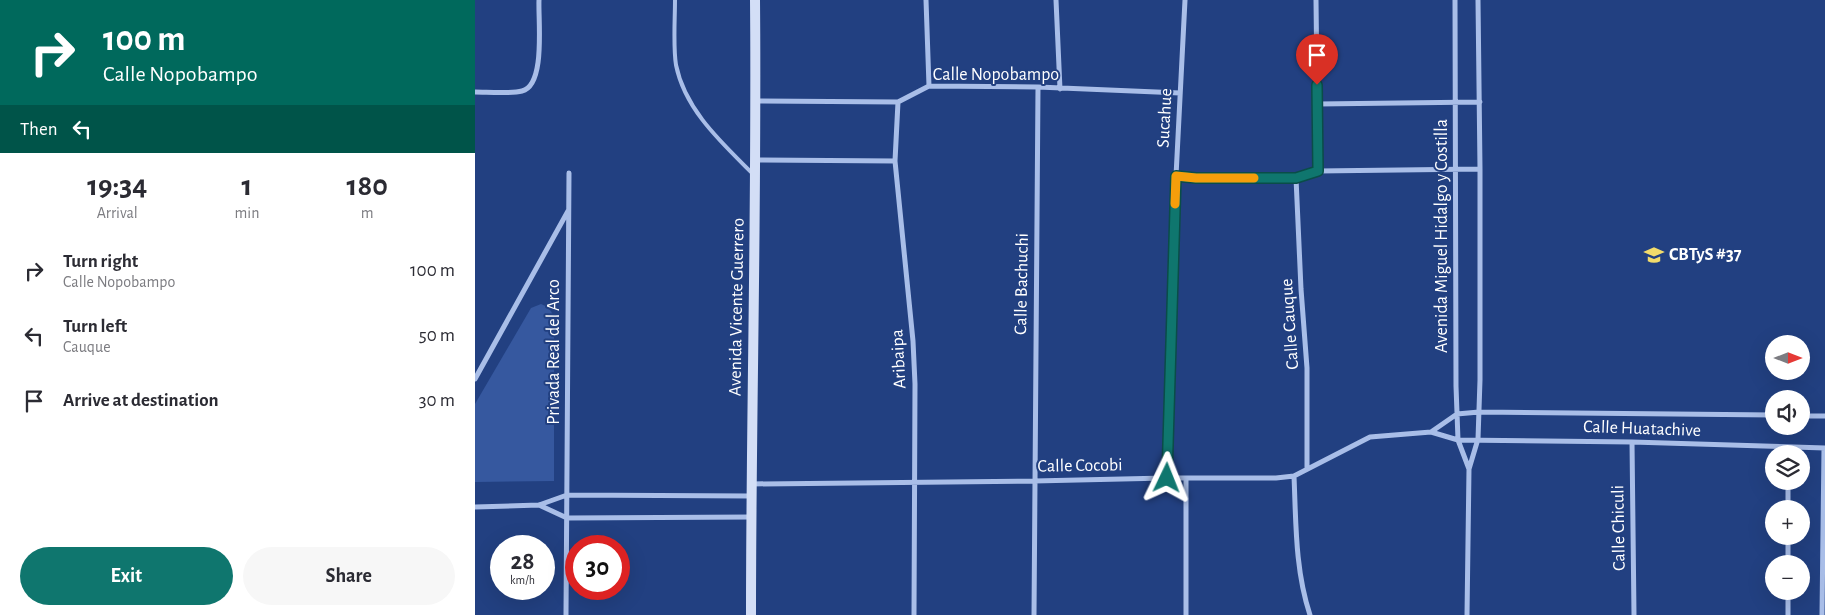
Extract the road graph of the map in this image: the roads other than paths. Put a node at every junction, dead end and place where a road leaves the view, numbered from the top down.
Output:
1 (539, 0) edge
2 (675, 0) edge
3 (755, 0) edge
4 (926, 0) edge
5 (1056, 0) edge
6 (1185, 0) edge
7 (1316, 0) edge
8 (1455, 0) edge
9 (1479, 0) edge
10 (929, 86) junction
11 (1038, 87) junction
12 (1059, 89) junction
13 (475, 92) edge
14 (1180, 93) junction
15 (756, 101) junction
16 (898, 102) junction
17 (1456, 102) junction
18 (1480, 102) junction
19 (1318, 104) junction
20 (755, 160) junction
21 (895, 161) junction
22 (1480, 169) junction
23 (1455, 170) junction
24 (1318, 171) junction
25 (569, 173) dead end
26 (755, 176) junction
27 (1176, 176) junction
28 (1296, 178) junction
29 (569, 210) junction
30 (475, 379) edge
31 (1479, 412) junction
32 (1457, 414) junction
33 (1765, 415) edge
34 (1810, 416) edge
35 (1825, 416) edge
36 (1431, 432) junction
37 (1478, 439) junction
38 (1458, 440) junction
39 (1632, 442) junction
40 (1765, 446) edge
41 (1810, 448) edge
42 (1825, 448) edge
43 (1307, 468) junction
44 (1469, 469) junction
45 (1294, 476) junction
46 (1167, 478) junction
47 (1186, 478) junction
48 (1034, 481) junction
49 (914, 482) junction
50 (750, 484) junction
51 (567, 495) junction
52 (750, 496) junction
53 (539, 505) junction
54 (475, 507) edge
55 (751, 517) junction
56 (567, 518) junction
57 (1788, 600) edge
58 (566, 615) edge
59 (751, 615) edge
60 (914, 615) edge
61 (1034, 615) edge
62 (1186, 615) edge
63 (1309, 615) edge
64 (1467, 615) edge
65 (1634, 615) edge
66 (1788, 615) edge
67 (1822, 615) edge

1 - 13 street
2 - 26 lane
3 - 15 main road, Avenida Vicente Guerrero
4 - 10 street
5 - 12 street
6 - 14 street, Sucahue
7 - 19 street
8 - 17 street, Avenida Miguel Hidalgo y Costilla
9 - 18 street, Avenida Miguel Hidalgo y Costilla
10 - 11 street, Calle Nopobampo
10 - 16 street, Calle Nopobampo
11 - 12 street, Calle Nopobampo
11 - 48 street, Calle Bachuchi
12 - 14 street, Calle Nopobampo
14 - 27 street, Sucahue
15 - 16 street, Calle Nopobampo
15 - 20 main road, Avenida Vicente Guerrero
16 - 21 street, Aribaipa
17 - 18 street
17 - 19 street
17 - 23 street, Avenida Miguel Hidalgo y Costilla
18 - 22 street, Avenida Miguel Hidalgo y Costilla
19 - 24 street
20 - 21 street
20 - 26 main road, Avenida Vicente Guerrero
21 - 49 street, Aribaipa
22 - 23 street
22 - 31 street, Avenida Miguel Hidalgo y Costilla
23 - 24 street
23 - 32 street, Avenida Miguel Hidalgo y Costilla
24 - 28 street
25 - 29 street, Privada Real del Arco
26 - 50 main road, Avenida Vicente Guerrero
27 - 28 street
27 - 46 street, Sucahue
28 - 43 street, Calle Cauque
29 - 30 street, Privada Real del Arco
29 - 51 street, Privada Real del Arco
31 - 32 street, Calle Huatachive
31 - 33 street, Calle Huatachive
31 - 37 street, Avenida Miguel Hidalgo y Costilla
32 - 36 street
32 - 38 street, Avenida Miguel Hidalgo y Costilla
34 - 35 street
36 - 38 street, Calle Cocobi
36 - 43 street, Calle Cocobi
37 - 38 street, Calle Huatachive
37 - 39 street, Calle Huatachive
37 - 44 street, Avenida Miguel Hidalgo y Costilla
38 - 44 street, Avenida Miguel Hidalgo y Costilla
39 - 40 street, Calle Huatachive
39 - 65 street, Calle Chiculi
41 - 42 street, Calle Huatachive
42 - 67 street
43 - 45 street, Calle Cocobi
44 - 64 street, Avenida Miguel Hidalgo y Costilla
45 - 47 street, Calle Cocobi
45 - 63 street
46 - 47 street, Calle Cocobi
46 - 48 street, Calle Cocobi
47 - 62 street
48 - 49 street, Calle Cocobi
48 - 61 street, Calle Bachuchi
49 - 50 street, Calle Cocobi
49 - 60 street, Aribaipa
50 - 52 main road, Avenida Vicente Guerrero
51 - 52 street
51 - 53 street
51 - 56 street, Privada Real del Arco
52 - 55 main road, Avenida Vicente Guerrero
53 - 54 street
53 - 56 street
55 - 56 street
55 - 59 main road, Avenida Vicente Guerrero
56 - 58 street, Privada Real del Arco
57 - 66 street

